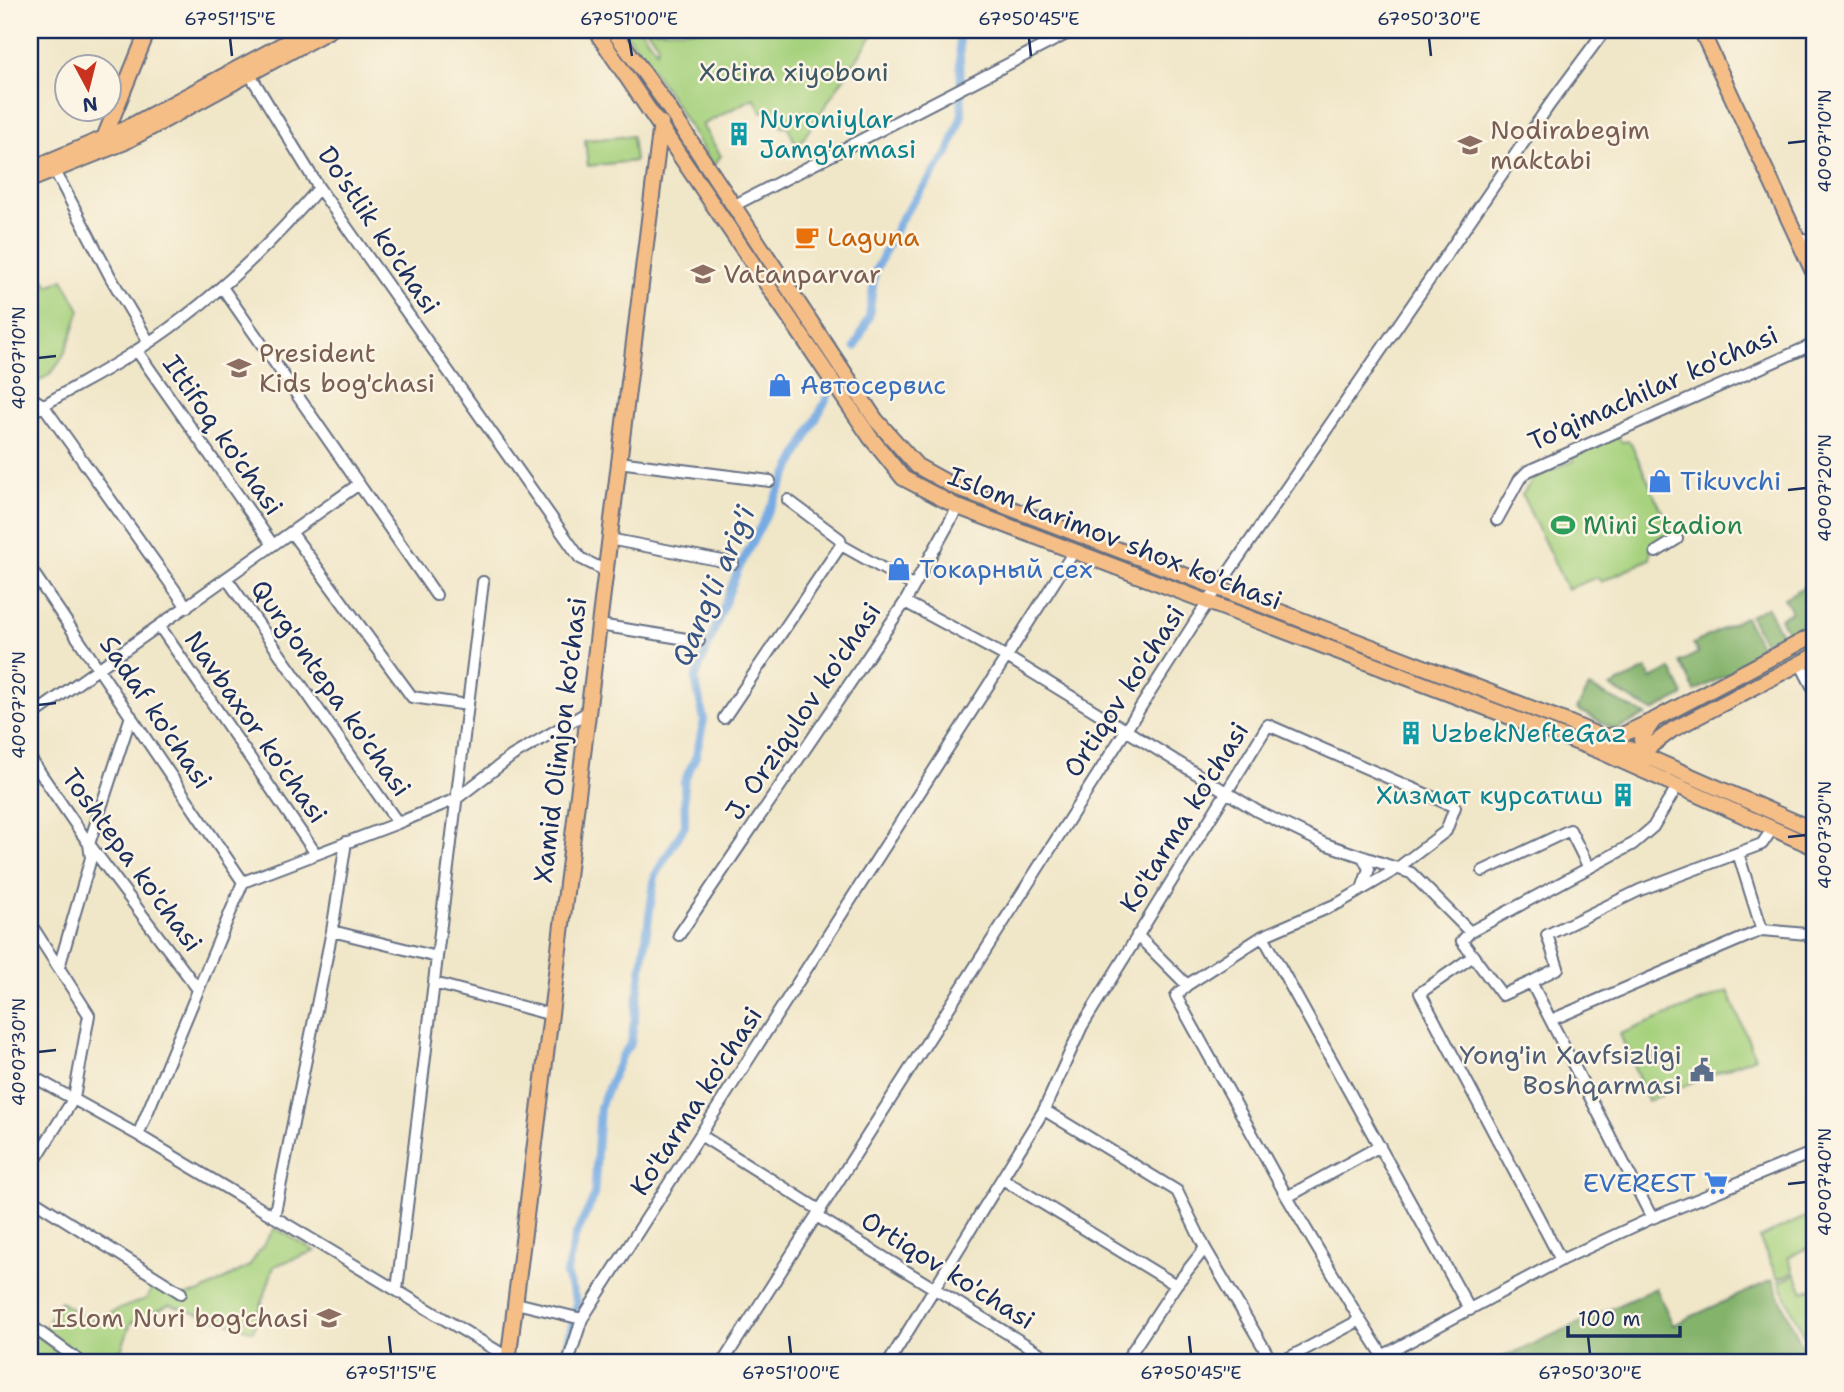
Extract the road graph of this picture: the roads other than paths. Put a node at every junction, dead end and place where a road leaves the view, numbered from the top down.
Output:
1 (148, 30) edge
2 (309, 30) edge
3 (330, 30) edge
4 (595, 30) edge
5 (613, 30) edge
6 (1074, 30) edge
7 (1605, 30) edge
8 (1700, 30) edge
9 (1708, 30) edge
10 (249, 73) junction
11 (661, 123) junction
12 (103, 140) junction
13 (98, 154) junction
14 (30, 169) edge
15 (55, 171) junction
16 (30, 180) edge
17 (319, 188) junction
18 (733, 206) junction
19 (1811, 253) edge
20 (1814, 274) edge
21 (222, 287) junction
22 (789, 305) junction
23 (149, 342) junction
24 (1814, 344) edge
25 (137, 351) junction
26 (30, 397) edge
27 (43, 405) junction
28 (30, 414) edge
29 (618, 462) junction
30 (769, 481) dead end
31 (359, 484) junction
32 (788, 499) dead end
33 (958, 507) junction
34 (1497, 520) dead end
35 (291, 532) junction
36 (609, 539) junction
37 (1677, 539) dead end
38 (272, 545) junction
39 (841, 545) junction
40 (1075, 550) junction
41 (1656, 552) dead end
42 (733, 563) dead end
43 (30, 568) edge
44 (606, 571) junction
45 (227, 579) junction
46 (483, 582) dead end
47 (914, 586) junction
48 (1219, 587) junction
49 (436, 595) dead end
50 (1210, 600) junction
51 (905, 602) junction
52 (187, 607) junction
53 (599, 625) junction
54 (160, 627) junction
55 (1814, 635) edge
56 (699, 641) dead end
57 (1794, 646) junction
58 (1007, 657) junction
59 (1806, 660) edge
60 (100, 669) junction
61 (1814, 690) edge
62 (468, 705) junction
63 (586, 713) junction
64 (131, 716) junction
65 (30, 717) edge
66 (724, 718) dead end
67 (1654, 720) junction
68 (1125, 730) junction
69 (1672, 730) junction
70 (1598, 735) junction
71 (1642, 753) junction
72 (30, 758) edge
73 (1617, 758) junction
74 (1675, 767) junction
75 (1656, 775) junction
76 (1678, 785) junction
77 (1228, 793) junction
78 (456, 799) junction
79 (398, 823) junction
80 (1773, 828) junction
81 (1814, 830) edge
82 (346, 842) junction
83 (89, 844) junction
84 (1814, 847) edge
85 (1738, 853) junction
86 (316, 854) junction
87 (1364, 859) junction
88 (1589, 868) junction
89 (1395, 870) junction
90 (1483, 871) dead end
91 (243, 882) junction
92 (1362, 889) junction
93 (30, 923) edge
94 (1762, 930) junction
95 (332, 931) junction
96 (1470, 932) junction
97 (679, 935) dead end
98 (1137, 935) junction
99 (1264, 936) junction
100 (1814, 944) edge
101 (437, 957) junction
102 (1472, 957) junction
103 (59, 967) junction
104 (1531, 982) junction
105 (434, 983) junction
106 (1187, 985) junction
107 (197, 988) junction
108 (552, 1016) junction
109 (1550, 1020) junction
110 (30, 1074) edge
111 (74, 1098) junction
112 (1044, 1110) junction
113 (138, 1135) junction
114 (702, 1136) junction
115 (1380, 1146) junction
116 (1814, 1152) edge
117 (30, 1168) edge
118 (1004, 1180) junction
119 (1287, 1197) junction
120 (30, 1198) edge
121 (820, 1214) junction
122 (274, 1217) junction
123 (1652, 1218) junction
124 (1205, 1248) junction
125 (1561, 1260) junction
126 (1176, 1285) junction
127 (397, 1290) junction
128 (936, 1290) junction
129 (181, 1293) dead end
130 (516, 1303) junction
131 (1470, 1310) junction
132 (576, 1318) junction
133 (1360, 1320) junction
134 (30, 1325) edge
135 (1386, 1359) edge
136 (508, 1360) edge
137 (81, 1362) edge
138 (568, 1362) edge
139 (723, 1362) edge
140 (890, 1362) edge
141 (1055, 1362) edge
142 (1125, 1362) edge

1 - 12 main road
2 - 12 main road
3 - 10 main road
4 - 11 main road, Islom Karimov shox ko'chasi
5 - 18 main road, Islom Karimov shox ko'chasi
6 - 18 street
7 - 48 street, Ortiqov ko'chasi
8 - 19 main road
9 - 19 main road
10 - 13 main road
10 - 17 street, Do'stlik ko'chasi
11 - 22 main road, Islom Karimov shox ko'chasi
11 - 29 main road, Xamid Olimjon ko'chasi
12 - 13 main road
12 - 14 main road
13 - 15 main road
15 - 16 main road
15 - 23 street
17 - 21 street
17 - 44 street, Do'stlik ko'chasi
18 - 22 main road, Islom Karimov shox ko'chasi
19 - 20 main road
21 - 23 street
21 - 31 street
22 - 33 main road, Islom Karimov shox ko'chasi
22 - 48 main road, Islom Karimov shox ko'chasi
23 - 25 street
24 - 34 street, To'qimachilar ko'chasi
25 - 27 street
25 - 38 street, Ittifoq ko'chasi
26 - 27 street, Navbaxor ko'chasi
27 - 28 street
27 - 52 street, Navbaxor ko'chasi
29 - 30 street
29 - 36 main road, Xamid Olimjon ko'chasi
31 - 35 street, Ittifoq ko'chasi
31 - 49 street
32 - 39 street
33 - 40 main road, Islom Karimov shox ko'chasi
33 - 47 street, J. Orziqulov ko'chasi
35 - 38 street, Ittifoq ko'chasi
35 - 62 street
36 - 42 street
36 - 44 main road, Xamid Olimjon ko'chasi
37 - 41 street
38 - 45 street, Ittifoq ko'chasi
39 - 47 street
39 - 66 street
40 - 50 main road, Islom Karimov shox ko'chasi
40 - 58 street, Ko'tarma ko'chasi
43 - 60 street, Sadaf ko'chasi
44 - 53 main road, Xamid Olimjon ko'chasi
45 - 52 street, Ittifoq ko'chasi
45 - 79 street, Qurg'ontepa ko'chasi
46 - 62 street
47 - 51 street, J. Orziqulov ko'chasi
48 - 50 street, Ortiqov ko'chasi
48 - 70 main road, Islom Karimov shox ko'chasi
50 - 68 street, Ortiqov ko'chasi
50 - 73 main road, Islom Karimov shox ko'chasi
51 - 58 street
51 - 97 street, J. Orziqulov ko'chasi
52 - 54 street, Ittifoq ko'chasi
53 - 56 street
53 - 63 main road, Xamid Olimjon ko'chasi
54 - 60 street, Ittifoq ko'chasi
54 - 86 street, Navbaxor ko'chasi
55 - 57 main road
57 - 59 main road
57 - 67 main road
58 - 68 street
58 - 114 street, Ko'tarma ko'chasi
59 - 61 street
59 - 69 main road
60 - 64 street, Sadaf ko'chasi
60 - 65 street, Ittifoq ko'chasi
62 - 78 street
63 - 78 street, Qurg'ontepa ko'chasi
63 - 108 main road, Xamid Olimjon ko'chasi
64 - 83 street
64 - 91 street, Sadaf ko'chasi
67 - 70 main road
67 - 71 main road
68 - 77 street
68 - 121 street, Ortiqov ko'chasi
69 - 71 main road
69 - 74 main road
70 - 71 main road, Islom Karimov shox ko'chasi
71 - 73 main road
71 - 74 main road, Islom Karimov shox ko'chasi
71 - 75 main road
72 - 83 street, Toshtepa ko'chasi
73 - 75 main road, Islom Karimov shox ko'chasi
74 - 81 main road, Islom Karimov shox ko'chasi
75 - 76 main road, Islom Karimov shox ko'chasi
76 - 80 main road, Islom Karimov shox ko'chasi
76 - 88 street
77 - 87 street
77 - 89 street, Ko'tarma ko'chasi
77 - 98 street, Ko'tarma ko'chasi
78 - 79 street, Qurg'ontepa ko'chasi
78 - 101 street
79 - 82 street, Qurg'ontepa ko'chasi
80 - 84 main road, Islom Karimov shox ko'chasi
80 - 85 street
82 - 86 street, Qurg'ontepa ko'chasi
82 - 95 street
83 - 103 street
83 - 107 street, Toshtepa ko'chasi
85 - 94 street
85 - 104 street
86 - 91 street, Qurg'ontepa ko'chasi
87 - 89 street
87 - 92 street
88 - 90 street
88 - 96 street
89 - 92 street, Ko'tarma ko'chasi
89 - 96 street
91 - 107 street
92 - 99 street, Ko'tarma ko'chasi
93 - 103 street
94 - 100 street
94 - 109 street
95 - 101 street
95 - 122 street
96 - 102 street
98 - 106 street
98 - 112 street, Ko'tarma ko'chasi
99 - 106 street, Ko'tarma ko'chasi
99 - 115 street
101 - 105 street
102 - 104 street
102 - 125 street
103 - 111 street
104 - 109 street
105 - 108 street
105 - 127 street
106 - 119 street
107 - 113 street
108 - 130 main road, Xamid Olimjon ko'chasi
109 - 123 street
110 - 111 street
111 - 113 street
111 - 117 street
112 - 118 street, Ko'tarma ko'chasi
112 - 124 street
113 - 122 street
114 - 121 street
114 - 132 street, Ko'tarma ko'chasi
115 - 119 street
115 - 131 street
116 - 123 street
118 - 126 street
118 - 128 street, Ko'tarma ko'chasi
119 - 133 street
120 - 129 street
121 - 128 street, Ortiqov ko'chasi
121 - 139 street, Ortiqov ko'chasi
122 - 127 street
123 - 125 street
124 - 126 street
124 - 133 street
125 - 131 street
126 - 142 street
127 - 136 street
128 - 140 street, Ko'tarma ko'chasi
128 - 141 street, Ortiqov ko'chasi
130 - 132 street
130 - 136 main road, Xamid Olimjon ko'chasi
131 - 135 street
132 - 138 street, Ko'tarma ko'chasi
133 - 135 street
134 - 137 street

